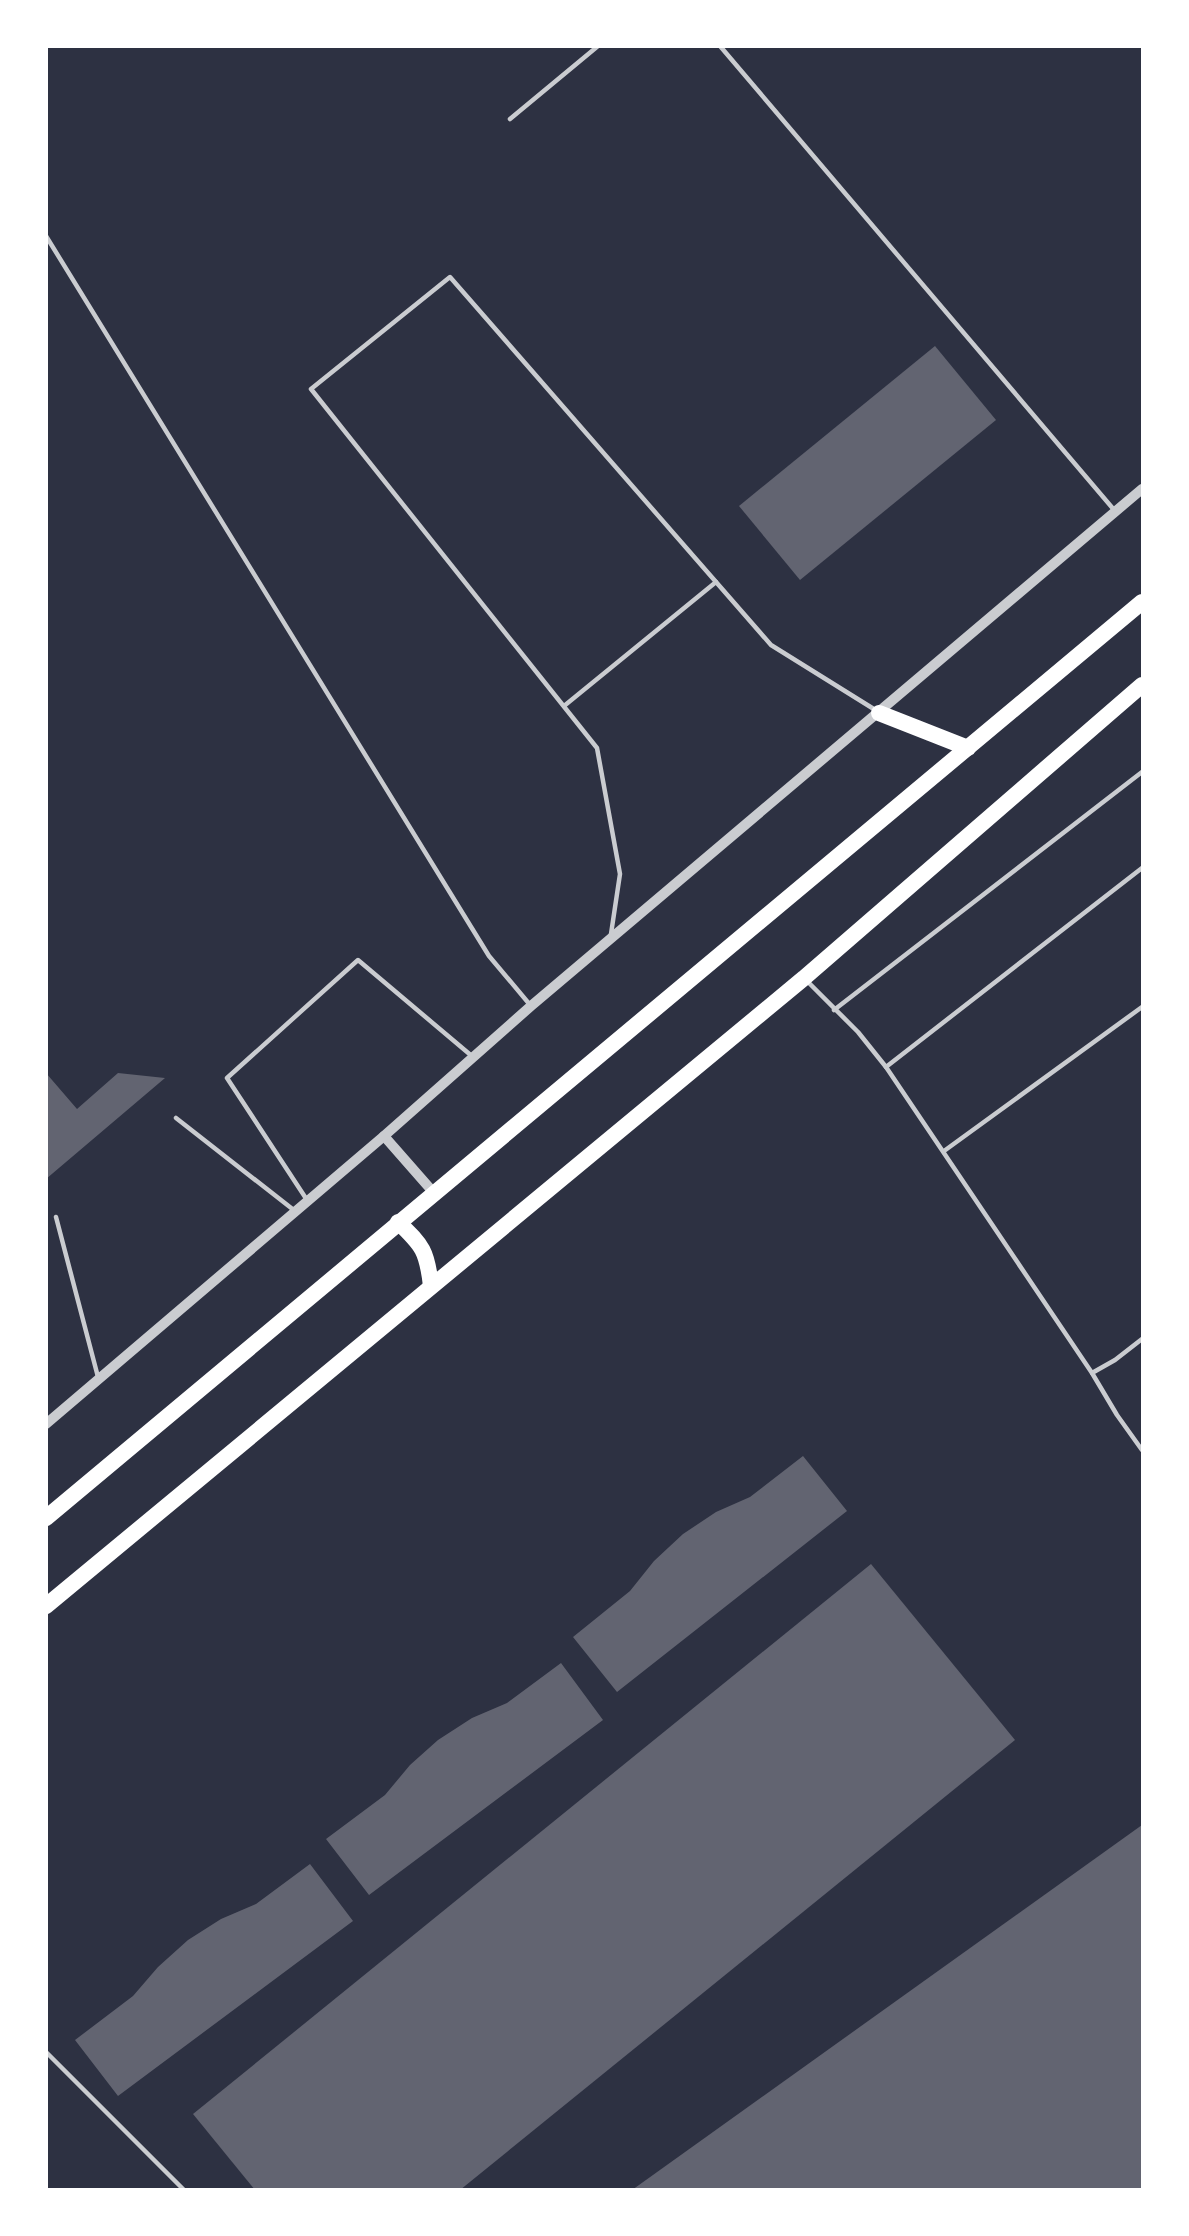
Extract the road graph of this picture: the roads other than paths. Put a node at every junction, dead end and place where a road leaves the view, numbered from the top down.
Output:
1 (598, 46) edge
2 (720, 46) edge
3 (510, 119) dead end
4 (46, 236) edge
5 (1143, 489) edge
6 (1115, 511) junction
7 (716, 582) junction
8 (1143, 602) edge
9 (1143, 685) edge
10 (564, 706) junction
11 (879, 712) junction
12 (968, 748) junction
13 (1143, 772) edge
14 (1143, 868) edge
15 (611, 939) junction
16 (804, 978) junction
17 (531, 1006) junction
18 (1143, 1007) edge
19 (834, 1010) junction
20 (473, 1057) junction
21 (886, 1067) junction
22 (176, 1118) dead end
23 (384, 1136) junction
24 (944, 1151) junction
25 (434, 1193) junction
26 (307, 1200) junction
27 (295, 1211) junction
28 (56, 1217) dead end
29 (398, 1222) junction
30 (430, 1286) junction
31 (1143, 1339) edge
32 (1092, 1373) junction
33 (99, 1378) junction
34 (46, 1424) edge
35 (1143, 1450) edge
36 (46, 1518) edge
37 (46, 1606) edge
38 (46, 2052) edge
39 (184, 2190) edge

1 - 3 lane
2 - 6 lane
4 - 17 lane
5 - 6 street
6 - 11 street
7 - 10 lane
7 - 10 lane
7 - 11 lane
8 - 12 highway
9 - 16 highway
10 - 15 lane
11 - 12 highway
11 - 15 street
12 - 25 highway
13 - 19 lane
14 - 21 lane
15 - 17 street
16 - 19 lane
16 - 30 highway
17 - 20 street
18 - 24 lane
19 - 21 lane
20 - 23 street
20 - 26 lane
21 - 24 lane
22 - 27 lane
23 - 25 street
23 - 26 street
24 - 32 lane
25 - 29 highway
26 - 27 street
27 - 33 street
28 - 33 lane
29 - 30 highway
29 - 36 highway
30 - 37 highway
31 - 32 lane
32 - 35 lane
33 - 34 street
38 - 39 lane

